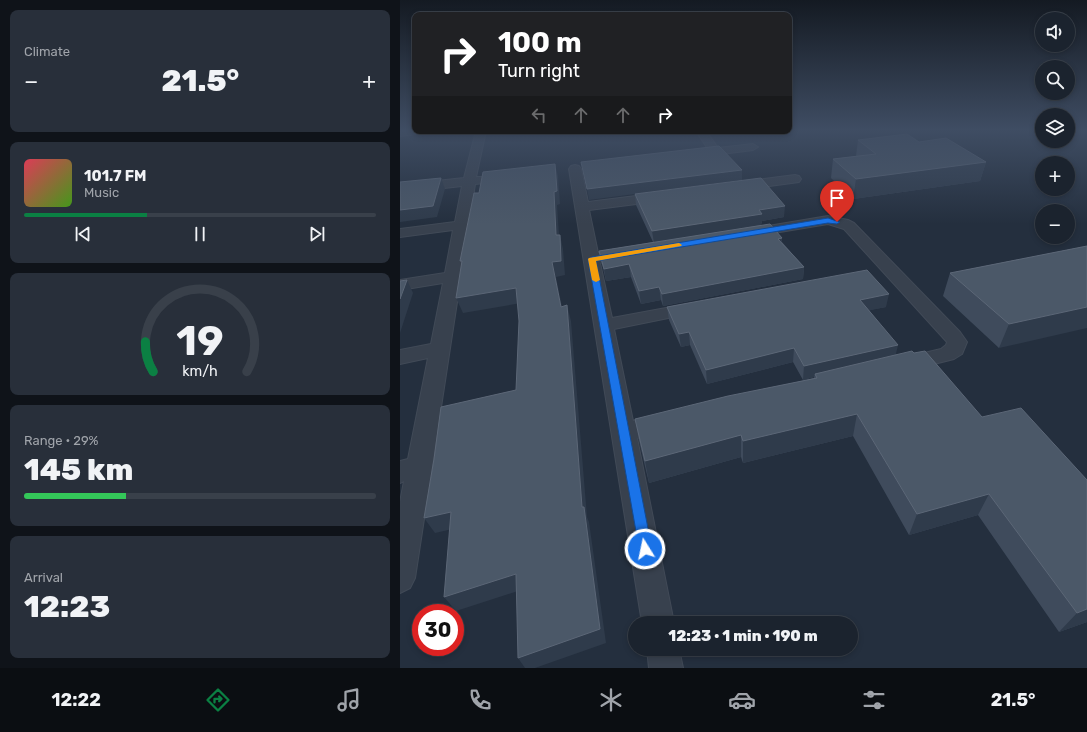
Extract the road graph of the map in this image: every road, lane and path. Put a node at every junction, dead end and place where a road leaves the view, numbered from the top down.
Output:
1 (474, 161) edge
2 (575, 169) dead end
3 (492, 179) edge
4 (795, 179) dead end
5 (469, 181) junction
6 (724, 188) edge
7 (400, 189) edge
8 (669, 196) edge
9 (582, 207) junction
10 (462, 225) junction
11 (400, 233) edge
12 (733, 236) edge
13 (639, 252) edge
14 (592, 259) junction
15 (452, 277) junction
16 (400, 285) edge
17 (712, 304) edge
18 (604, 325) junction
19 (440, 349) junction
20 (400, 356) edge
21 (886, 369) edge
22 (678, 419) edge
23 (624, 432) junction
24 (410, 469) edge
25 (400, 578) edge
26 (657, 616) edge
27 (664, 656) edge
28 (666, 668) edge

1 - 5 street
2 - 9 street
3 - 5 street
4 - 6 street
5 - 7 street
5 - 10 street
8 - 9 street
9 - 14 street
10 - 11 street
10 - 15 street
12 - 21 street
13 - 14 street
14 - 18 street
15 - 16 street
15 - 19 street
17 - 18 street
18 - 23 street
19 - 20 street
19 - 24 street
22 - 23 street
23 - 26 street
24 - 25 street
27 - 28 street

